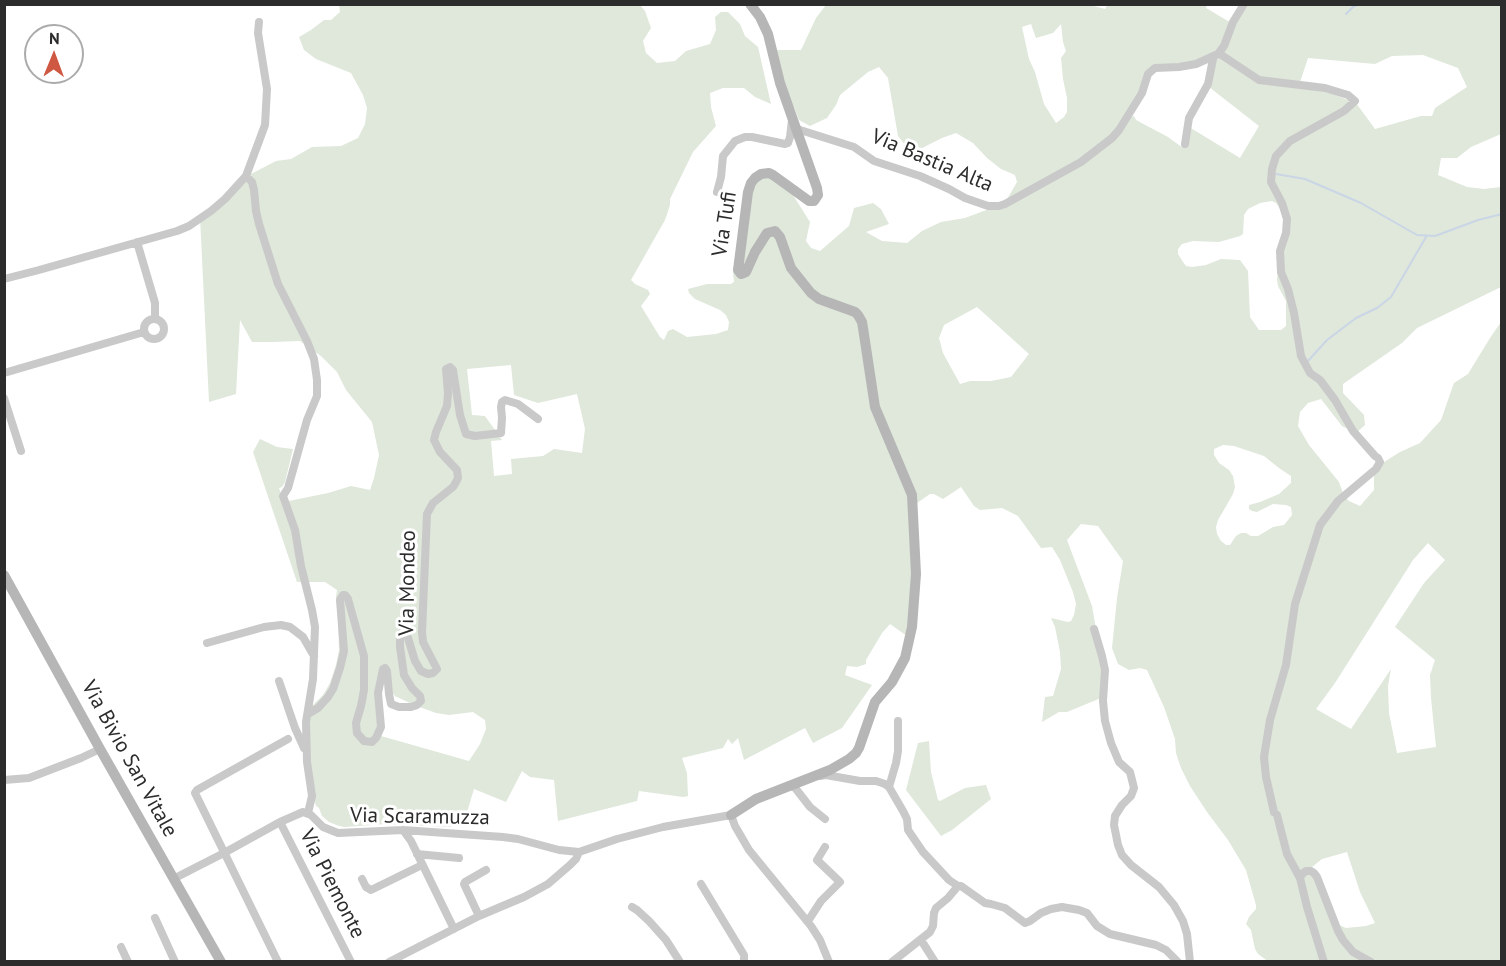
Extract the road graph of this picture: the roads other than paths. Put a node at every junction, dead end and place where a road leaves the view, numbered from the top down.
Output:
1 (750, 4) edge
2 (1244, 4) edge
3 (259, 22) dead end
4 (1214, 55) junction
5 (795, 123) junction
6 (1185, 144) dead end
7 (246, 176) junction
8 (717, 192) dead end
9 (137, 242) junction
10 (4, 279) edge
11 (155, 319) junction
12 (144, 332) junction
13 (4, 373) edge
14 (4, 398) edge
15 (538, 419) dead end
16 (21, 452) dead end
17 (4, 575) edge
18 (1094, 628) dead end
19 (207, 643) dead end
20 (314, 656) junction
21 (279, 681) dead end
22 (308, 714) junction
23 (898, 721) dead end
24 (288, 740) dead end
25 (100, 749) junction
26 (306, 752) junction
27 (816, 777) junction
28 (4, 780) edge
29 (791, 785) junction
30 (889, 787) junction
31 (308, 813) junction
32 (731, 815) junction
33 (825, 819) dead end
34 (280, 822) junction
35 (403, 830) junction
36 (825, 847) dead end
37 (579, 852) junction
38 (224, 854) junction
39 (417, 854) junction
40 (459, 858) dead end
41 (422, 865) junction
42 (486, 870) dead end
43 (1300, 878) junction
44 (174, 879) junction
45 (362, 879) dead end
46 (701, 884) dead end
47 (958, 886) junction
48 (632, 908) dead end
49 (479, 915) junction
50 (156, 918) dead end
51 (808, 921) junction
52 (454, 929) junction
53 (921, 940) junction
54 (121, 947) dead end
55 (393, 961) edge
56 (128, 962) edge
57 (175, 962) edge
58 (221, 962) edge
59 (278, 962) edge
60 (351, 962) edge
61 (680, 962) edge
62 (744, 962) edge
63 (829, 962) edge
64 (892, 962) edge
65 (935, 962) edge
66 (1178, 962) edge
67 (1190, 962) edge
68 (1324, 962) edge
69 (1371, 962) edge

1 - 5 street, Via Tufi
2 - 4 street
3 - 7 street
4 - 5 street, Via Bastia Alta
4 - 6 street
4 - 43 street
5 - 8 street
5 - 27 street, Via Tufi
7 - 9 street
7 - 20 street
9 - 10 street
9 - 11 street
11 - 12 street
11 - 12 street
12 - 13 street
14 - 16 street
15 - 22 street, Via Mondeo
17 - 25 street, Via Bivio San Vitale
18 - 67 street
19 - 20 street
20 - 22 street
21 - 26 street
22 - 26 street
23 - 30 street
24 - 38 street
25 - 28 street
25 - 44 street, Via Bivio San Vitale
26 - 31 street
27 - 29 street
27 - 30 street
29 - 32 street
29 - 33 street
30 - 47 street
31 - 34 street
31 - 35 street, Via Scaramuzza
32 - 37 street
32 - 51 street
34 - 38 street
34 - 60 street, Via Piemonte
35 - 37 street, Via Scaramuzza
35 - 39 street
36 - 51 street
37 - 49 street
38 - 44 street
38 - 59 street
39 - 40 street
39 - 41 street
41 - 45 street
41 - 52 street
42 - 49 street
43 - 68 street
43 - 69 street
44 - 58 street, Via Bivio San Vitale
46 - 62 street
47 - 53 street
47 - 66 street
48 - 61 street
49 - 52 street
50 - 57 street
51 - 63 street
52 - 55 street
53 - 64 street
53 - 65 street
54 - 56 street

